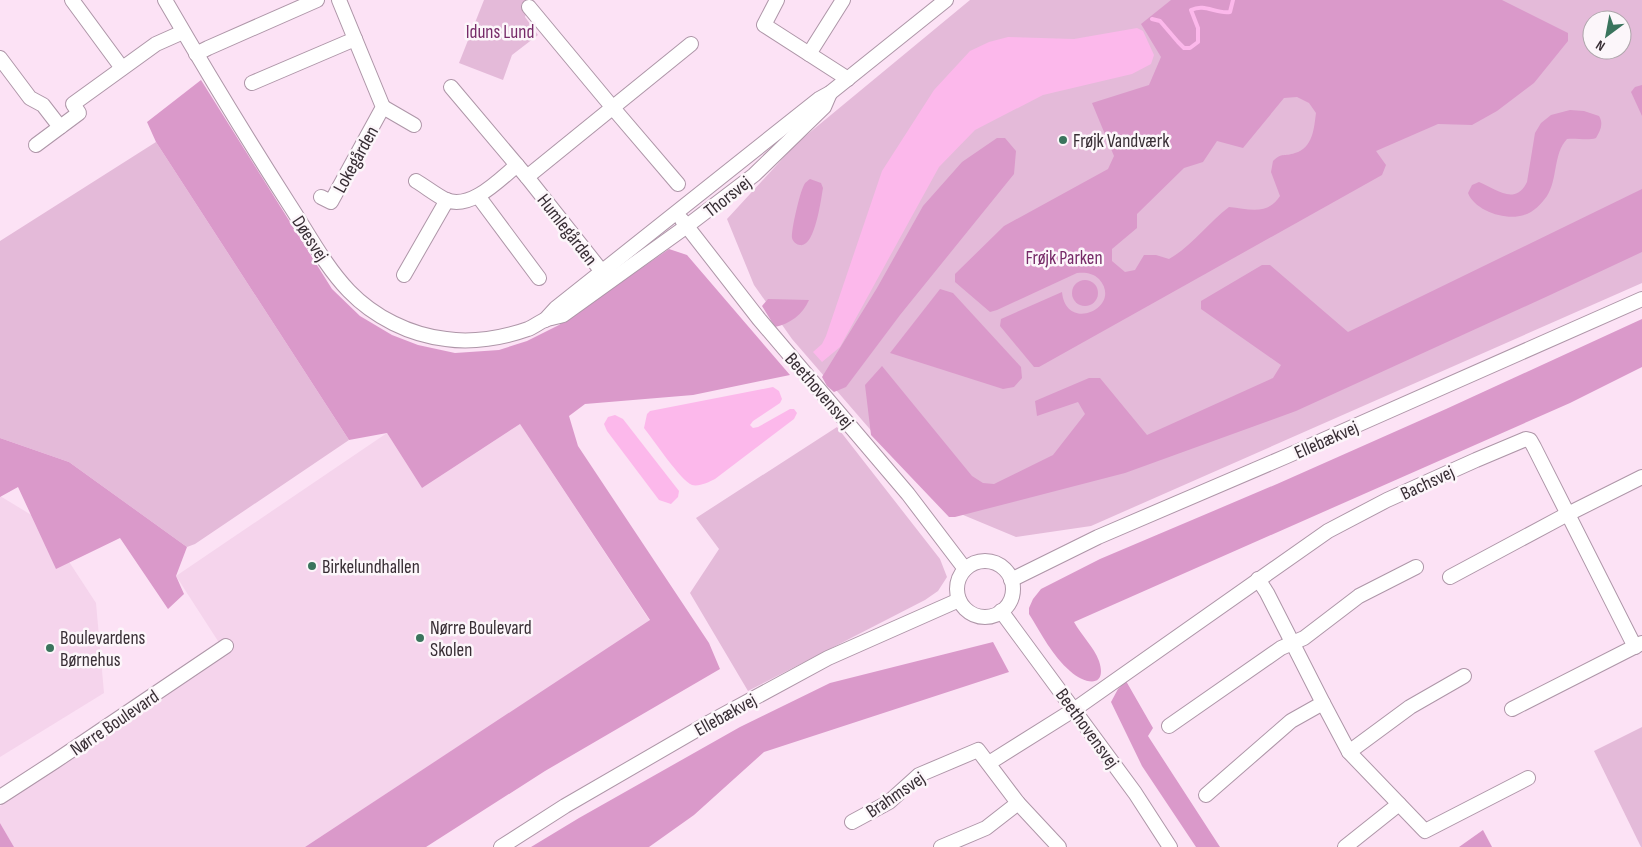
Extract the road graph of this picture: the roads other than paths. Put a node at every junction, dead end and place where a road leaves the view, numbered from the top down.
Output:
1 (72, 0) edge
2 (165, 0) edge
3 (317, 0) edge
4 (339, 0) edge
5 (843, 0) edge
6 (946, 0) edge
7 (774, 1) edge
8 (529, 6) dead end
9 (183, 32) junction
10 (355, 39) junction
11 (691, 44) dead end
12 (196, 54) junction
13 (809, 54) junction
14 (0, 58) edge
15 (122, 68) junction
16 (848, 79) junction
17 (252, 83) dead end
18 (451, 87) dead end
19 (830, 93) junction
20 (383, 107) junction
21 (613, 108) junction
22 (414, 125) dead end
23 (60, 127) junction
24 (36, 145) dead end
25 (517, 165) junction
26 (527, 177) junction
27 (416, 181) dead end
28 (678, 184) dead end
29 (478, 196) junction
30 (322, 197) dead end
31 (447, 200) junction
32 (676, 212) junction
33 (687, 226) junction
34 (404, 275) dead end
35 (605, 276) junction
36 (539, 278) dead end
37 (1642, 299) edge
38 (1642, 477) edge
39 (1569, 514) junction
40 (1416, 567) dead end
41 (965, 568) junction
42 (1450, 577) dead end
43 (1258, 579) junction
44 (1011, 580) junction
45 (959, 600) junction
46 (1001, 611) junction
47 (1293, 644) junction
48 (1639, 645) edge
49 (226, 646) dead end
50 (1464, 676) dead end
51 (1323, 703) junction
52 (1075, 709) junction
53 (1512, 709) dead end
54 (1169, 726) dead end
55 (1350, 752) junction
56 (989, 763) junction
57 (1528, 778) dead end
58 (1206, 795) dead end
59 (0, 797) edge
60 (1018, 803) junction
61 (1399, 804) junction
62 (852, 822) dead end
63 (502, 847) edge
64 (942, 847) edge
65 (1059, 847) edge
66 (1170, 847) edge
67 (1345, 847) edge

1 - 15 street
2 - 9 street, Døesvej
3 - 12 street
4 - 10 street, Lokegården
5 - 13 street
6 - 16 street, Thorsvej
7 - 13 street
8 - 21 street
9 - 12 street, Døesvej
9 - 15 street
10 - 17 street
10 - 20 street, Lokegården
11 - 21 street, Humlegården
12 - 35 street, Døesvej
13 - 16 street
14 - 23 street
15 - 23 street
16 - 19 street, Thorsvej
18 - 25 street, Humlegården
19 - 32 street, Thorsvej
19 - 33 street, Thorsvej
20 - 22 street, Lokegården
20 - 30 street, Lokegården
21 - 26 street, Humlegården
21 - 28 street
23 - 24 street
25 - 26 street, Humlegården
25 - 29 street
26 - 35 street, Humlegården
27 - 31 street
29 - 31 street
29 - 36 street
31 - 34 street
32 - 33 street, Beethovensvej
32 - 35 street, Thorsvej
33 - 35 street, Thorsvej
33 - 41 street, Beethovensvej
37 - 44 street, Ellebækvej
38 - 39 street
39 - 42 street
39 - 43 street, Bachsvej
39 - 48 street, Bachsvej
40 - 47 street
41 - 44 street
41 - 45 street
43 - 47 street
43 - 52 street, Bachsvej
44 - 46 street
45 - 46 street
45 - 63 street, Ellebækvej
46 - 52 street, Beethovensvej
47 - 51 street
47 - 54 street
48 - 53 street, Bachsvej
49 - 59 street, Nørre Boulevard
50 - 55 street
51 - 55 street
51 - 58 street
52 - 56 street
52 - 66 street, Beethovensvej
55 - 61 street
56 - 60 street, Brahmsvej
56 - 62 street, Brahmsvej
57 - 61 street
60 - 64 street
60 - 65 street, Brahmsvej
61 - 67 street

